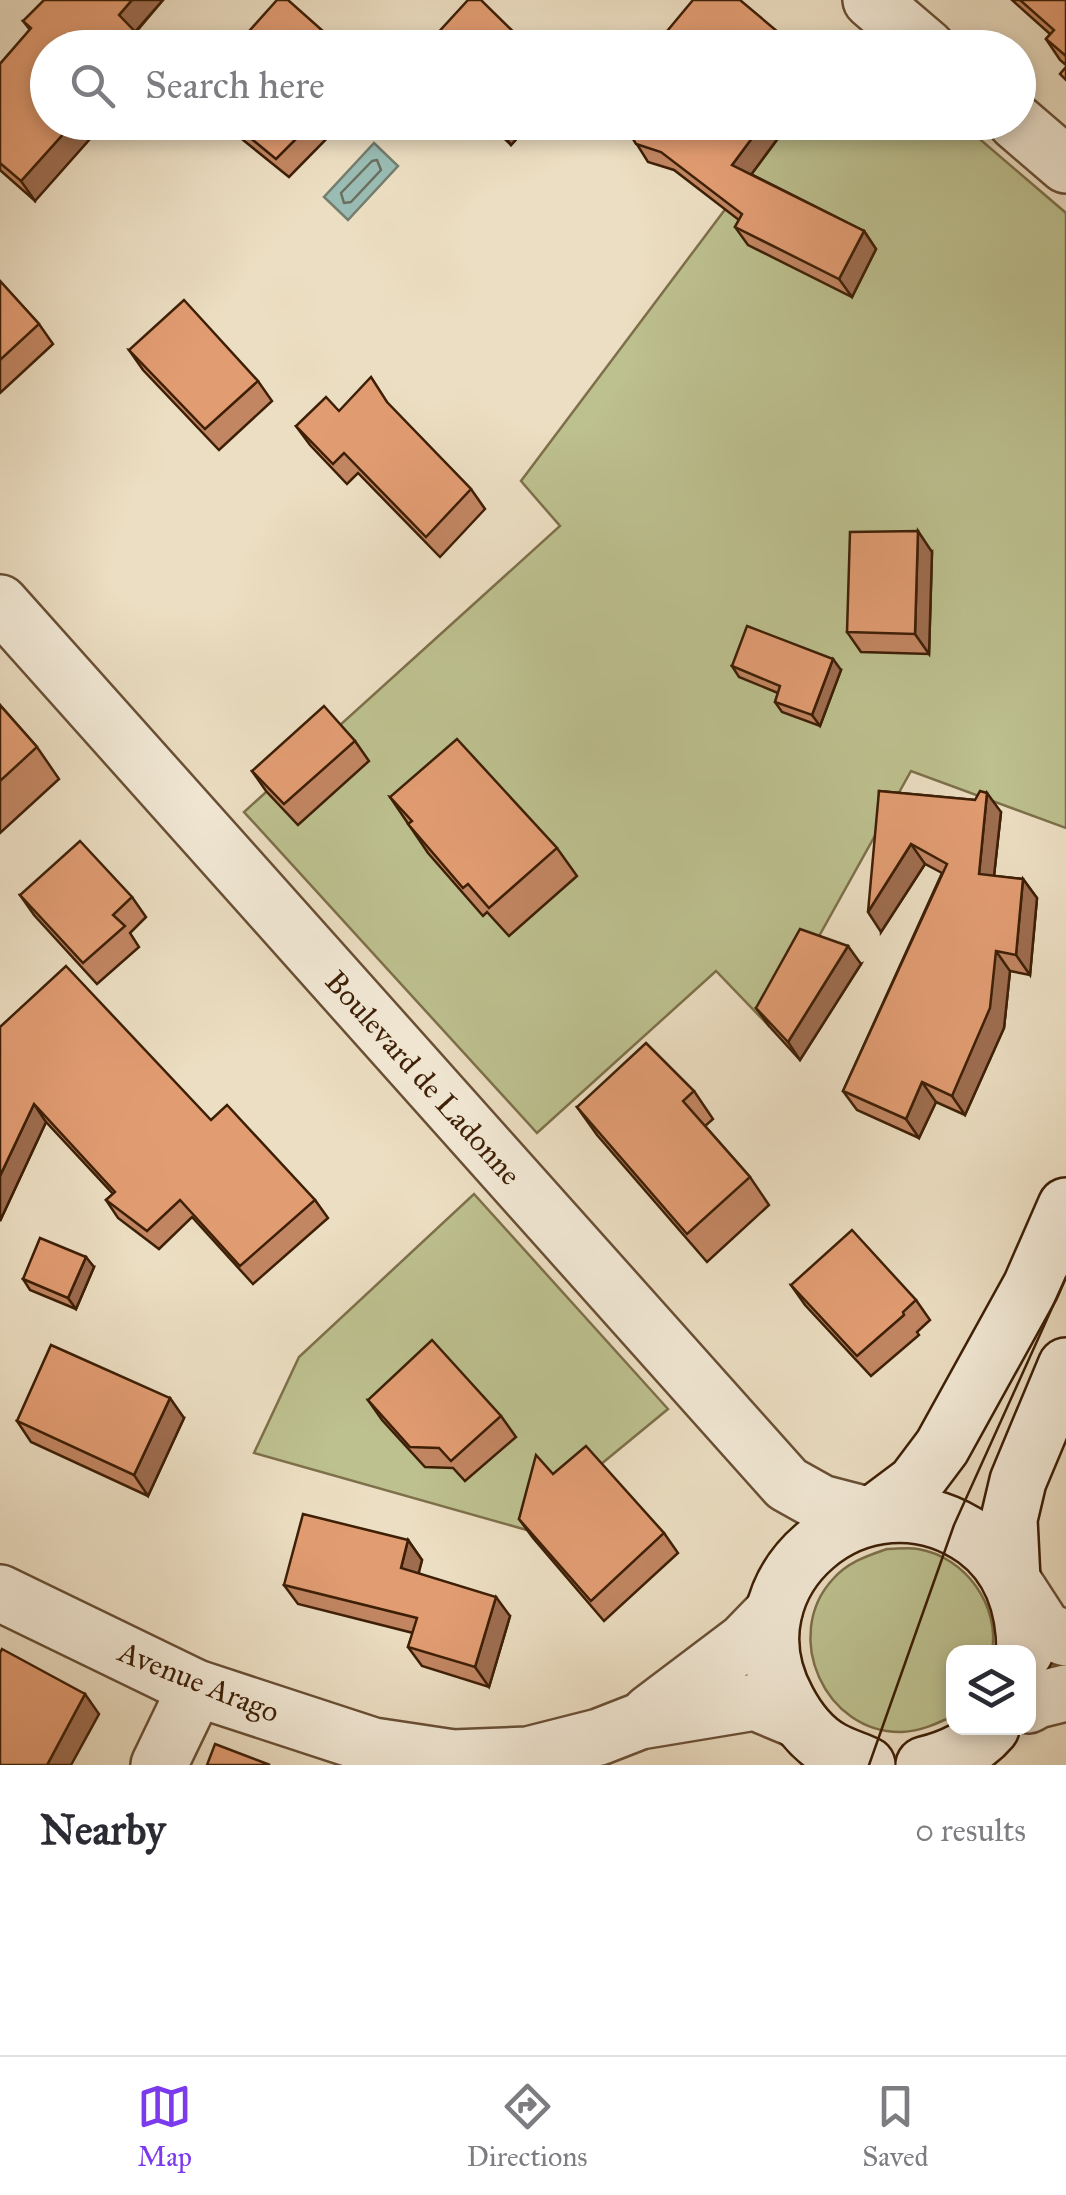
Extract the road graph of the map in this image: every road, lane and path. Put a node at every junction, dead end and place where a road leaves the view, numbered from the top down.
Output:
1 (870, 0) edge
2 (906, 30) edge
3 (1036, 139) edge
4 (1066, 165) edge
5 (0, 603) edge
6 (1066, 1206) edge
7 (1066, 1366) edge
8 (871, 1516) junction
9 (1012, 1580) junction
10 (0, 1593) edge
11 (774, 1610) junction
12 (1066, 1638) edge
13 (1025, 1645) edge
14 (196, 1688) junction
15 (1066, 1693) edge
16 (1036, 1700) edge
17 (640, 1720) junction
18 (979, 1739) edge
19 (804, 1743) edge
20 (160, 1765) edge
21 (868, 1765) edge
22 (924, 1765) edge

1 - 2 street
3 - 4 street
5 - 8 street, Boulevard de Ladonne
6 - 8 street
7 - 9 street
8 - 9 street
8 - 11 street
9 - 12 street
9 - 13 street
10 - 14 street, Avenue Arago
11 - 17 street, Avenue Arago
11 - 19 street
14 - 17 street, Avenue Arago
14 - 20 street
15 - 16 street
17 - 19 street, Avenue Arago
18 - 22 street
19 - 21 street

